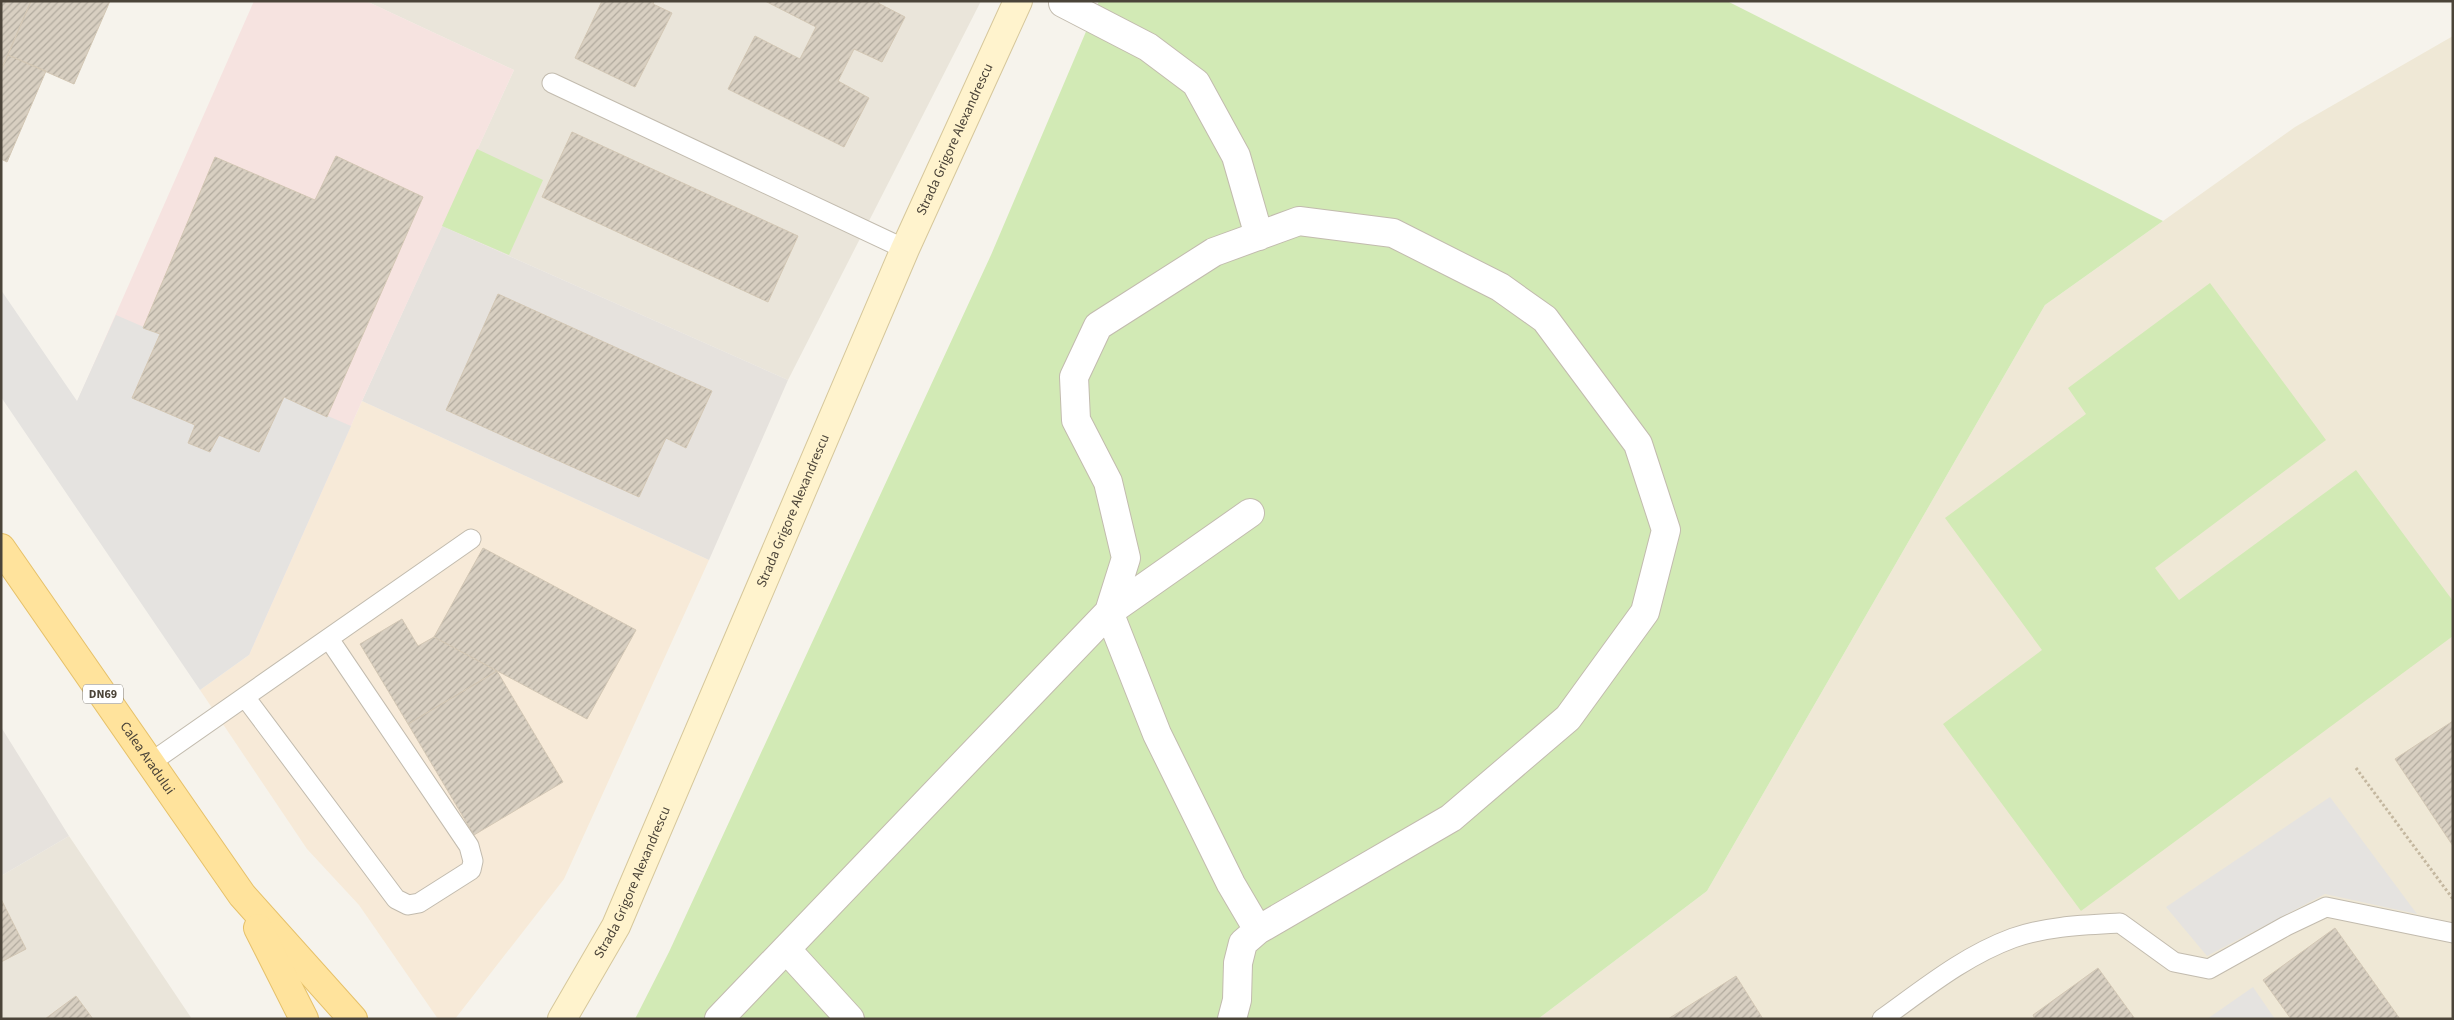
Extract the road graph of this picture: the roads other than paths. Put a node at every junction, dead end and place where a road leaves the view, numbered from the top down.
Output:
1 (1018, 1) edge
2 (1063, 3) dead end
3 (552, 83) dead end
4 (1259, 236) junction
5 (905, 249) junction
6 (1250, 513) dead end
7 (471, 539) dead end
8 (1, 548) edge
9 (1109, 612) junction
10 (329, 638) junction
11 (245, 697) junction
12 (150, 764) junction
13 (242, 895) junction
14 (1258, 930) junction
15 (2453, 932) edge
16 (786, 949) junction
17 (304, 1019) edge
18 (353, 1019) edge
19 (562, 1019) edge
20 (719, 1019) edge
21 (850, 1019) edge
22 (1232, 1019) edge
23 (1882, 1019) edge

1 - 5 main road, Strada Grigore Alexandrescu
2 - 4 street
3 - 5 lane
4 - 9 street
4 - 14 street
5 - 19 main road, Strada Grigore Alexandrescu
6 - 9 street
7 - 10 lane
8 - 12 main road, Calea Aradului / DN69
9 - 14 street
9 - 16 street
10 - 11 lane
10 - 11 lane
11 - 12 lane
12 - 13 main road, Calea Aradului / DN69
13 - 17 main road, Calea Aradului / DN69
13 - 18 main road, Calea Aradului / DN69
14 - 22 street
15 - 23 lane
16 - 20 street
16 - 21 street

